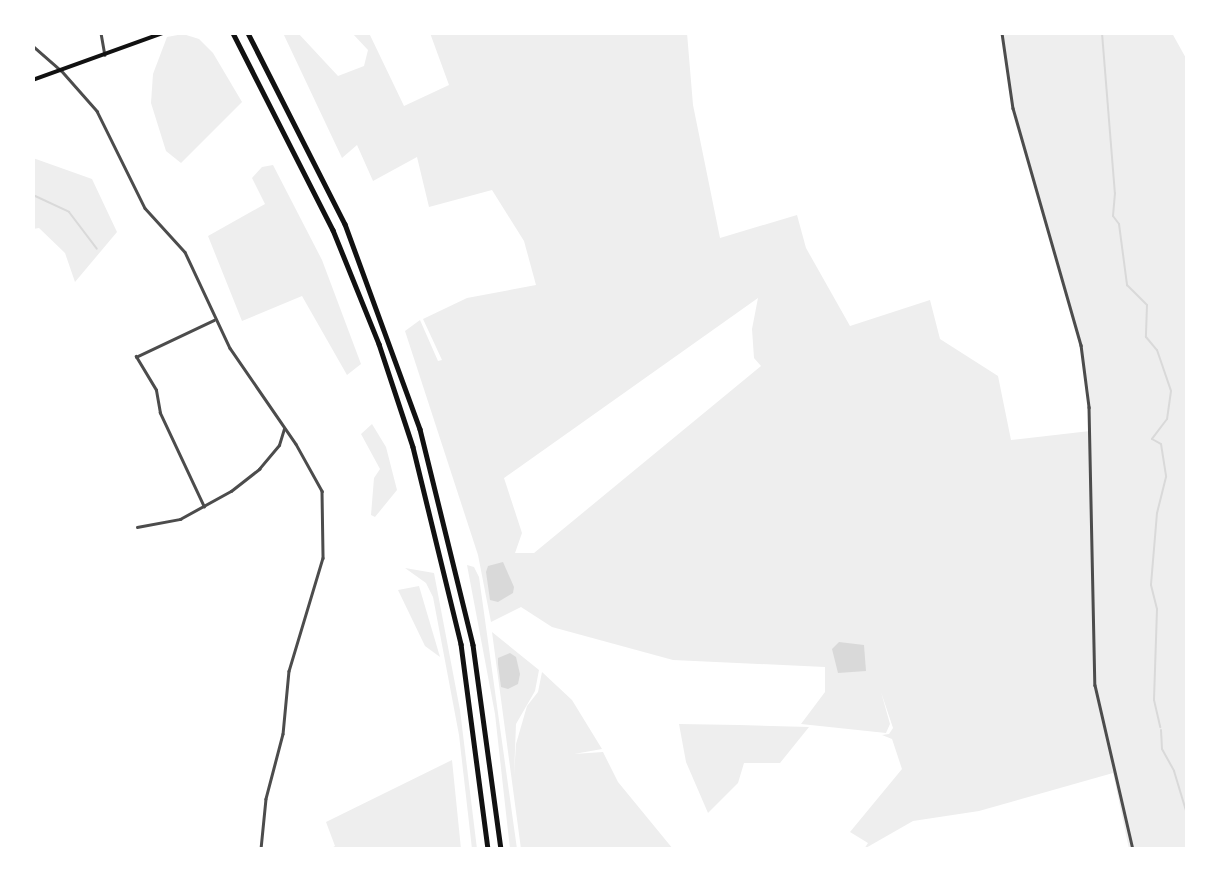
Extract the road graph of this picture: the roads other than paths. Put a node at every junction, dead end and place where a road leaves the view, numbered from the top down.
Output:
1 (101, 33) edge
2 (163, 33) edge
3 (233, 33) edge
4 (248, 33) edge
5 (1002, 33) edge
6 (33, 46) edge
7 (105, 55) junction
8 (61, 70) junction
9 (33, 80) edge
10 (214, 320) junction
11 (284, 429) junction
12 (204, 507) junction
13 (137, 527) dead end
14 (261, 849) edge
15 (488, 849) edge
16 (501, 849) edge
17 (1133, 849) edge

1 - 7 street
2 - 7 main road
3 - 15 highway
4 - 16 highway
5 - 17 street
6 - 8 street
7 - 8 main road
8 - 9 main road
8 - 10 street
10 - 11 street
10 - 12 street
11 - 12 street
11 - 14 street
12 - 13 street

